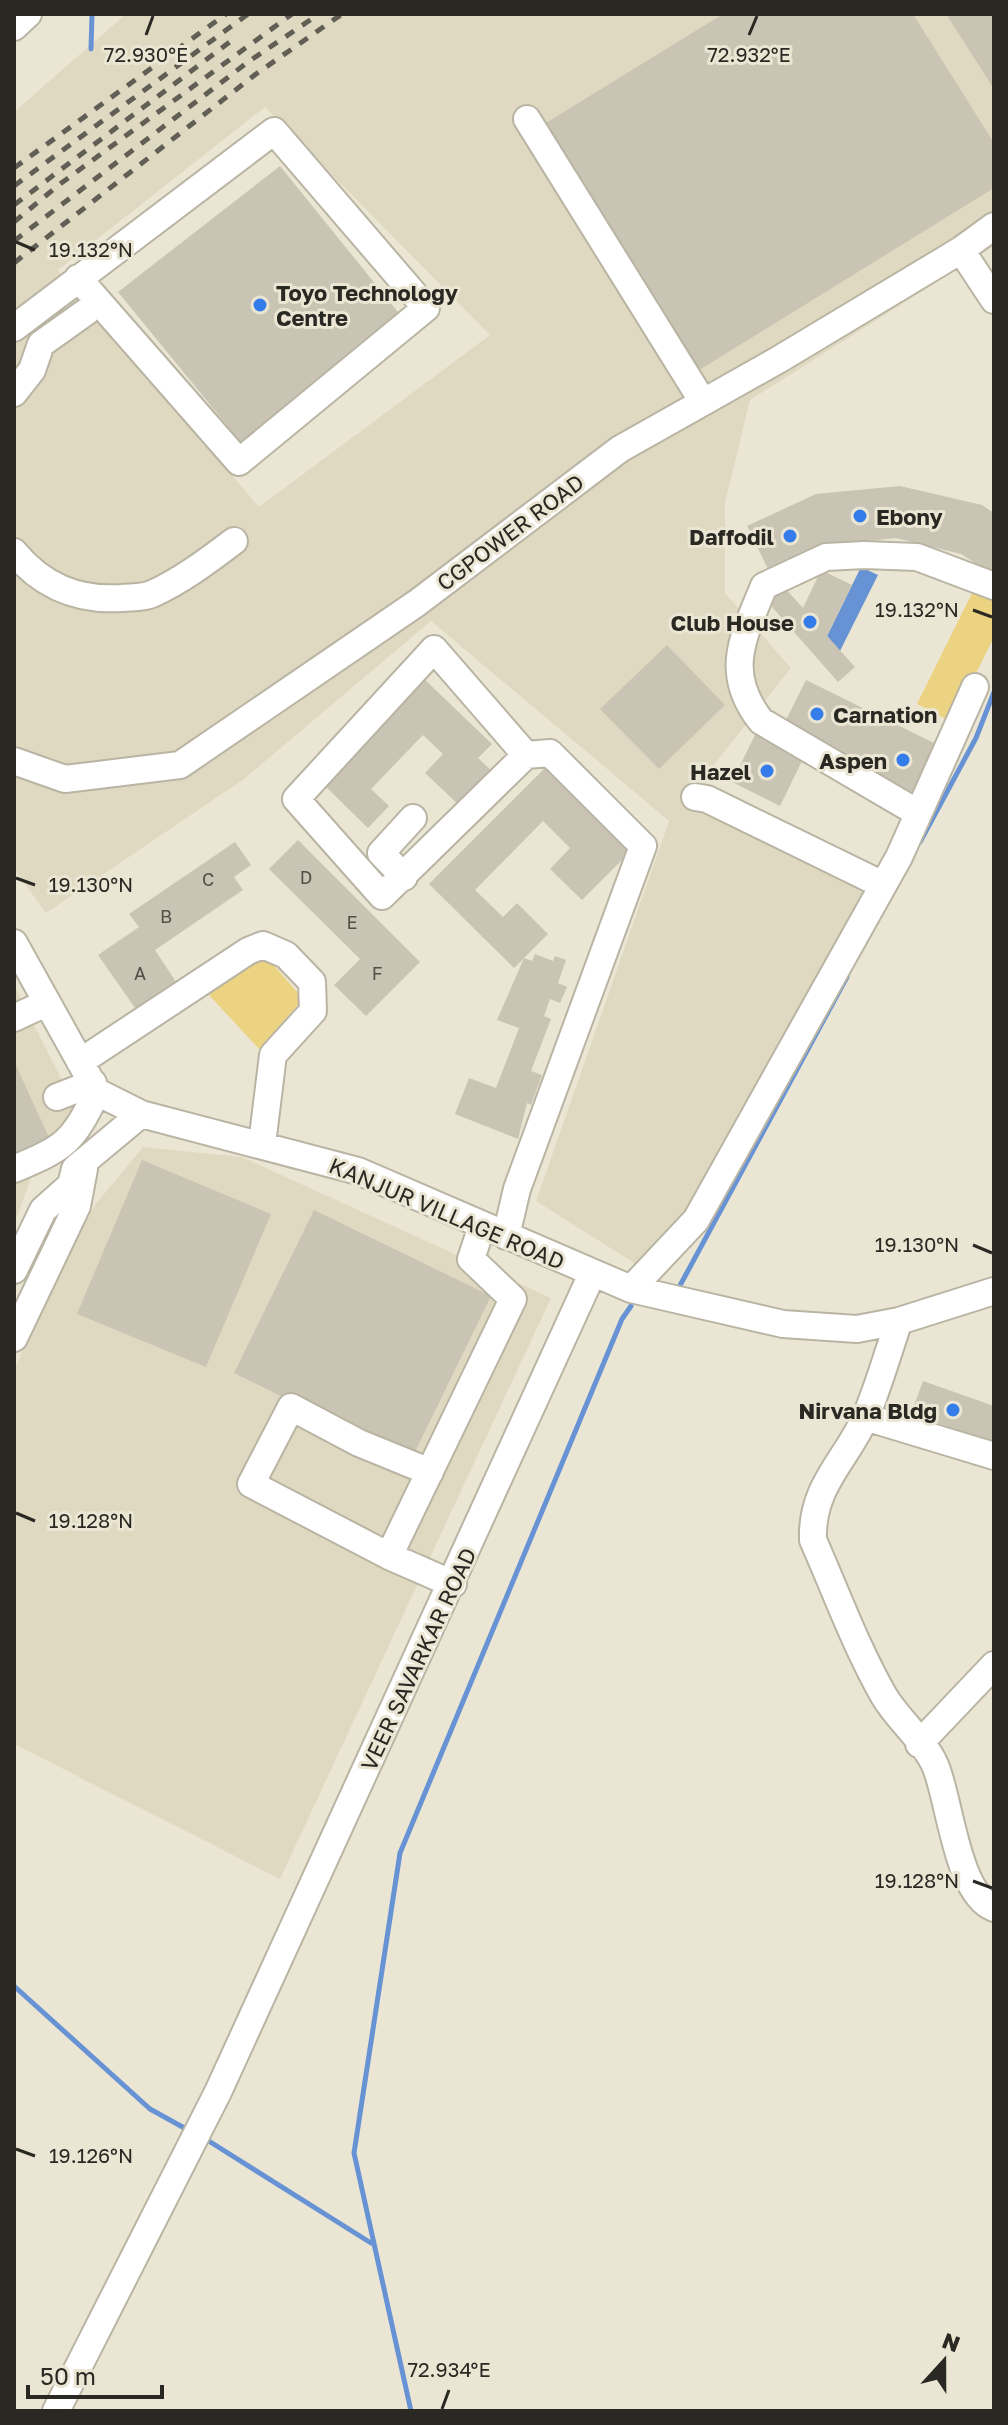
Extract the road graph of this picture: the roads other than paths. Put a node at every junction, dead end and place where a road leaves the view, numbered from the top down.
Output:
1 (527, 119) dead end
2 (994, 226) edge
3 (961, 250) junction
4 (78, 278) junction
5 (994, 300) edge
6 (86, 312) dead end
7 (14, 328) edge
8 (14, 393) edge
9 (703, 402) junction
10 (234, 541) dead end
11 (14, 552) edge
12 (994, 586) edge
13 (975, 687) dead end
14 (526, 755) junction
15 (14, 761) edge
16 (695, 797) dead end
17 (918, 813) junction
18 (413, 818) dead end
19 (404, 877) junction
20 (883, 885) junction
21 (14, 943) edge
22 (46, 1003) junction
23 (14, 1018) edge
24 (89, 1078) junction
25 (55, 1093) dead end
26 (141, 1114) junction
27 (262, 1144) junction
28 (81, 1165) junction
29 (14, 1169) edge
30 (494, 1231) junction
31 (14, 1239) edge
32 (14, 1270) edge
33 (590, 1281) junction
34 (631, 1289) junction
35 (994, 1291) edge
36 (899, 1321) junction
37 (14, 1338) edge
38 (865, 1417) junction
39 (994, 1456) edge
40 (430, 1472) junction
41 (389, 1556) junction
42 (453, 1584) junction
43 (994, 1665) edge
44 (919, 1744) junction
45 (994, 1908) edge
46 (56, 2411) edge

1 - 9 street
2 - 3 street, CGPOWER ROAD
3 - 5 street
3 - 9 street, CGPOWER ROAD
4 - 4 street
4 - 7 street
6 - 8 street
9 - 15 street, CGPOWER ROAD
10 - 11 street
12 - 17 street
13 - 17 street
14 - 19 street
14 - 19 street
14 - 30 street
16 - 20 street
17 - 20 street
18 - 19 street
20 - 34 street
21 - 22 street
22 - 23 street
22 - 24 street
24 - 25 street
24 - 26 street, KANJUR VILLAGE ROAD
24 - 27 street
24 - 29 street
26 - 27 street, KANJUR VILLAGE ROAD
26 - 28 street
27 - 30 street, KANJUR VILLAGE ROAD
28 - 31 street
28 - 32 street
28 - 37 street
30 - 33 street, KANJUR VILLAGE ROAD
30 - 40 street
33 - 34 street
33 - 42 street, VEER SAVARKAR ROAD
34 - 36 street
35 - 36 street
36 - 38 street
38 - 39 street
38 - 44 street
40 - 41 street
40 - 41 street
41 - 42 street
42 - 46 street, VEER SAVARKAR ROAD
43 - 44 street
44 - 45 street

